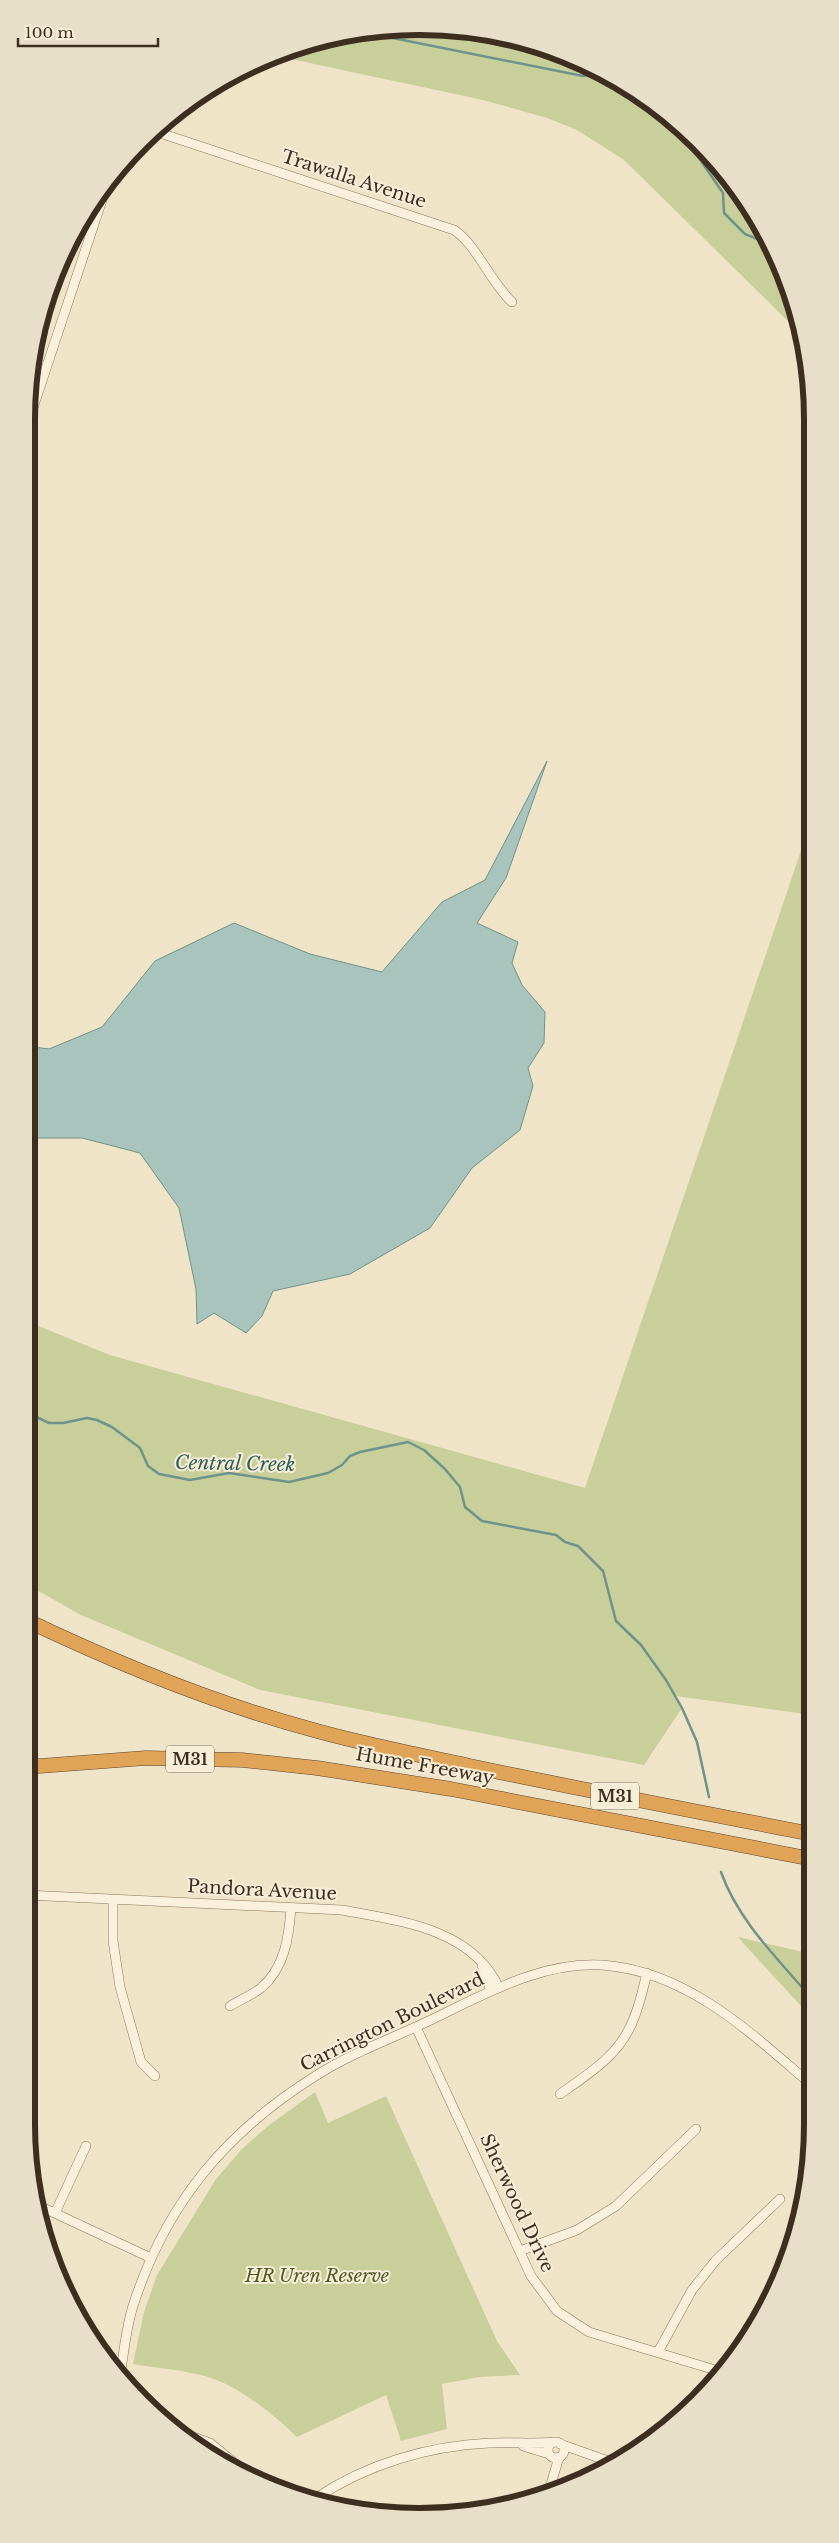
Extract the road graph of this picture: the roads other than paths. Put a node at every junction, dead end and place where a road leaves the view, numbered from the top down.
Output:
1 (162, 134) edge
2 (100, 206) edge
3 (512, 302) dead end
4 (36, 400) edge
5 (35, 1616) edge
6 (35, 1624) edge
7 (122, 1663) junction
8 (35, 1766) edge
9 (804, 1832) edge
10 (804, 1857) edge
11 (35, 1896) edge
12 (113, 1900) junction
13 (291, 1908) junction
14 (647, 1973) junction
15 (495, 1989) junction
16 (230, 2006) dead end
17 (416, 2027) junction
18 (155, 2076) dead end
19 (804, 2078) edge
20 (560, 2094) dead end
21 (696, 2129) dead end
22 (86, 2146) dead end
23 (780, 2199) dead end
24 (44, 2208) edge
25 (55, 2213) junction
26 (520, 2251) junction
27 (151, 2258) junction
28 (658, 2352) junction
29 (122, 2367) edge
30 (715, 2370) edge
31 (201, 2440) edge
32 (557, 2443) junction
33 (515, 2444) junction
34 (223, 2453) edge
35 (555, 2455) junction
36 (588, 2456) junction
37 (604, 2460) edge
38 (550, 2485) edge
39 (321, 2495) edge

1 - 3 street, Trawalla Avenue
2 - 4 street
5 - 7 highway
6 - 7 highway
7 - 9 highway, Hume Freeway / M31
8 - 10 highway, Hume Freeway / M31
11 - 12 street, Pandora Avenue
12 - 13 street, Pandora Avenue
12 - 18 street
13 - 15 street, Pandora Avenue
13 - 16 street
14 - 15 street, Carrington Boulevard
14 - 19 street, Carrington Boulevard
14 - 20 street
15 - 17 street, Carrington Boulevard
17 - 26 street, Sherwood Drive
17 - 27 street, Carrington Boulevard
21 - 26 street
22 - 25 street
23 - 28 street
24 - 25 street
25 - 27 street
26 - 28 street, Sherwood Drive
27 - 29 street, Carrington Boulevard
28 - 30 street, Sherwood Drive
31 - 34 street
32 - 33 street
32 - 35 street
32 - 35 street
32 - 36 street
33 - 35 street
33 - 39 street
35 - 36 street
35 - 38 street
36 - 37 street

